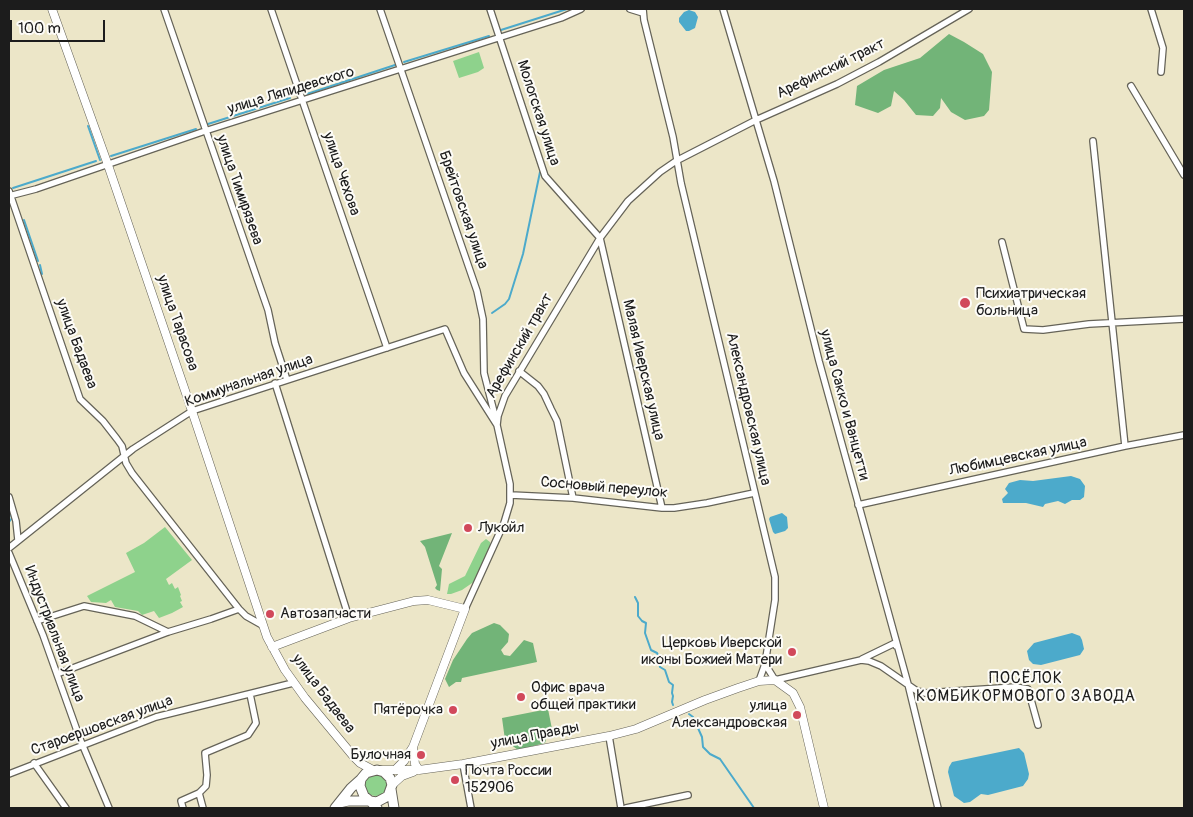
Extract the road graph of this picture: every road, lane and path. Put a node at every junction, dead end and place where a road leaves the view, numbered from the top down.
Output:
1 (52, 9) edge
2 (164, 9) edge
3 (271, 9) edge
4 (380, 9) edge
5 (490, 9) edge
6 (581, 9) edge
7 (630, 9) edge
8 (723, 9) edge
9 (969, 9) edge
10 (1151, 9) edge
11 (643, 11) edge
12 (500, 37) junction
13 (401, 69) junction
14 (1161, 72) dead end
15 (1132, 86) dead end
16 (302, 100) junction
17 (756, 120) junction
18 (206, 131) junction
19 (1093, 141) dead end
20 (676, 161) junction
21 (108, 165) junction
22 (1184, 175) edge
23 (9, 194) edge
24 (600, 238) junction
25 (1002, 242) dead end
26 (1184, 319) edge
27 (1112, 324) junction
28 (387, 348) junction
29 (519, 371) junction
30 (287, 380) junction
31 (275, 383) junction
32 (192, 411) junction
33 (497, 425) junction
34 (1184, 436) edge
35 (1125, 446) junction
36 (125, 455) junction
37 (754, 493) junction
38 (511, 495) junction
39 (9, 497) edge
40 (573, 498) junction
41 (858, 505) junction
42 (662, 508) junction
43 (18, 540) junction
44 (9, 548) edge
45 (9, 553) edge
46 (239, 609) junction
47 (465, 609) junction
48 (349, 618) junction
49 (37, 621) junction
50 (262, 626) junction
51 (168, 632) junction
52 (895, 642) junction
53 (272, 647) junction
54 (861, 660) junction
55 (765, 664) junction
56 (57, 674) junction
57 (775, 680) junction
58 (759, 681) junction
59 (293, 683) junction
60 (908, 684) junction
61 (250, 694) junction
62 (1038, 725) dead end
63 (609, 736) junction
64 (83, 744) junction
65 (413, 747) junction
66 (354, 757) junction
67 (34, 763) junction
68 (463, 764) junction
69 (377, 770) junction
70 (395, 770) junction
71 (419, 770) junction
72 (9, 774) edge
73 (362, 777) junction
74 (392, 787) junction
75 (199, 793) junction
76 (688, 796) dead end
77 (370, 800) junction
78 (337, 806) edge
79 (66, 808) edge
80 (109, 808) edge
81 (182, 808) edge
82 (203, 808) edge
83 (377, 808) edge
84 (394, 808) edge
85 (471, 808) edge
86 (621, 808) edge
87 (626, 808) edge
88 (824, 808) edge
89 (938, 808) edge

1 - 21 street, улица Тарасова
2 - 18 street, улица Тимирязева
3 - 16 street, улица Чехова
4 - 13 street, Брейтовская улица
5 - 12 street, Мологская улица
6 - 12 street, улица Ляпидевского
7 - 11 street
8 - 17 street, улица Сакко и Ванцетти
9 - 17 street, Арефинский тракт
10 - 14 street
11 - 20 street
12 - 13 street, улица Ляпидевского
12 - 24 street, Мологская улица
13 - 16 street, улица Ляпидевского
13 - 33 street, Брейтовская улица
15 - 22 street
16 - 18 street, улица Ляпидевского
16 - 28 street, улица Чехова
17 - 20 street, Арефинский тракт
17 - 41 street, улица Сакко и Ванцетти
18 - 21 street, улица Ляпидевского
18 - 30 street, улица Тимирязева
19 - 27 street
20 - 24 street, Арефинский тракт
20 - 37 street, Александровская улица
21 - 23 street, улица Ляпидевского
21 - 32 street, улица Тарасова
23 - 36 street, улица Бадаева
24 - 29 street, Арефинский тракт
24 - 42 street, Малая Иверская улица
25 - 27 street
26 - 27 street
27 - 35 street
28 - 30 street, Коммунальная улица
28 - 33 street, Коммунальная улица
29 - 33 street, Арефинский тракт
29 - 40 street
30 - 31 street, Коммунальная улица
31 - 32 street, Коммунальная улица
31 - 48 street
32 - 36 street, Коммунальная улица
32 - 50 street, улица Тарасова
33 - 38 street, Арефинский тракт
34 - 35 street, Любимцевская улица
35 - 41 street, Любимцевская улица
36 - 43 street, Коммунальная улица
36 - 46 street, улица Бадаева
37 - 42 street, Сосновый переулок
37 - 55 street, Александровская улица
38 - 40 street, Сосновый переулок
38 - 47 street, Арефинский тракт
39 - 43 street
40 - 42 street, Сосновый переулок
41 - 52 street, улица Сакко и Ванцетти
43 - 44 street, Коммунальная улица
45 - 49 street, Индустриальная улица
46 - 50 street, улица Бадаева
46 - 51 street
47 - 48 street
47 - 65 street, Арефинский тракт
48 - 53 street
49 - 51 street
49 - 56 street, Индустриальная улица
50 - 53 street, улица Тарасова
51 - 56 street
52 - 54 street, улица Правды
52 - 60 street, улица Сакко и Ванцетти
53 - 59 street, улица Бадаева
54 - 57 street, улица Правды
54 - 60 street
55 - 57 street
55 - 58 street, Александровская улица
56 - 64 street, Индустриальная улица
57 - 58 street, улица Правды
57 - 88 street
58 - 63 street, улица Правды
59 - 61 street, Староершовская улица
59 - 66 street, улица Бадаева
60 - 62 street
60 - 89 street
61 - 64 street, Староершовская улица
61 - 75 street
63 - 68 street, улица Правды
63 - 86 street
64 - 67 street, Староершовская улица
64 - 80 street, Индустриальная улица
65 - 70 street, Арефинский тракт
65 - 71 street
66 - 69 street, улица Бадаева
66 - 73 street, улица Бадаева
67 - 72 street, Староершовская улица
67 - 79 street
68 - 71 street, улица Правды
68 - 85 street
69 - 70 street, улица Правды
69 - 73 main road
69 - 74 main road
70 - 71 street, улица Правды
71 - 74 street, улица Правды
73 - 77 main road
73 - 78 main road
74 - 77 main road
74 - 84 main road
75 - 81 street
75 - 82 street
76 - 87 street
77 - 78 main road
77 - 83 main road

